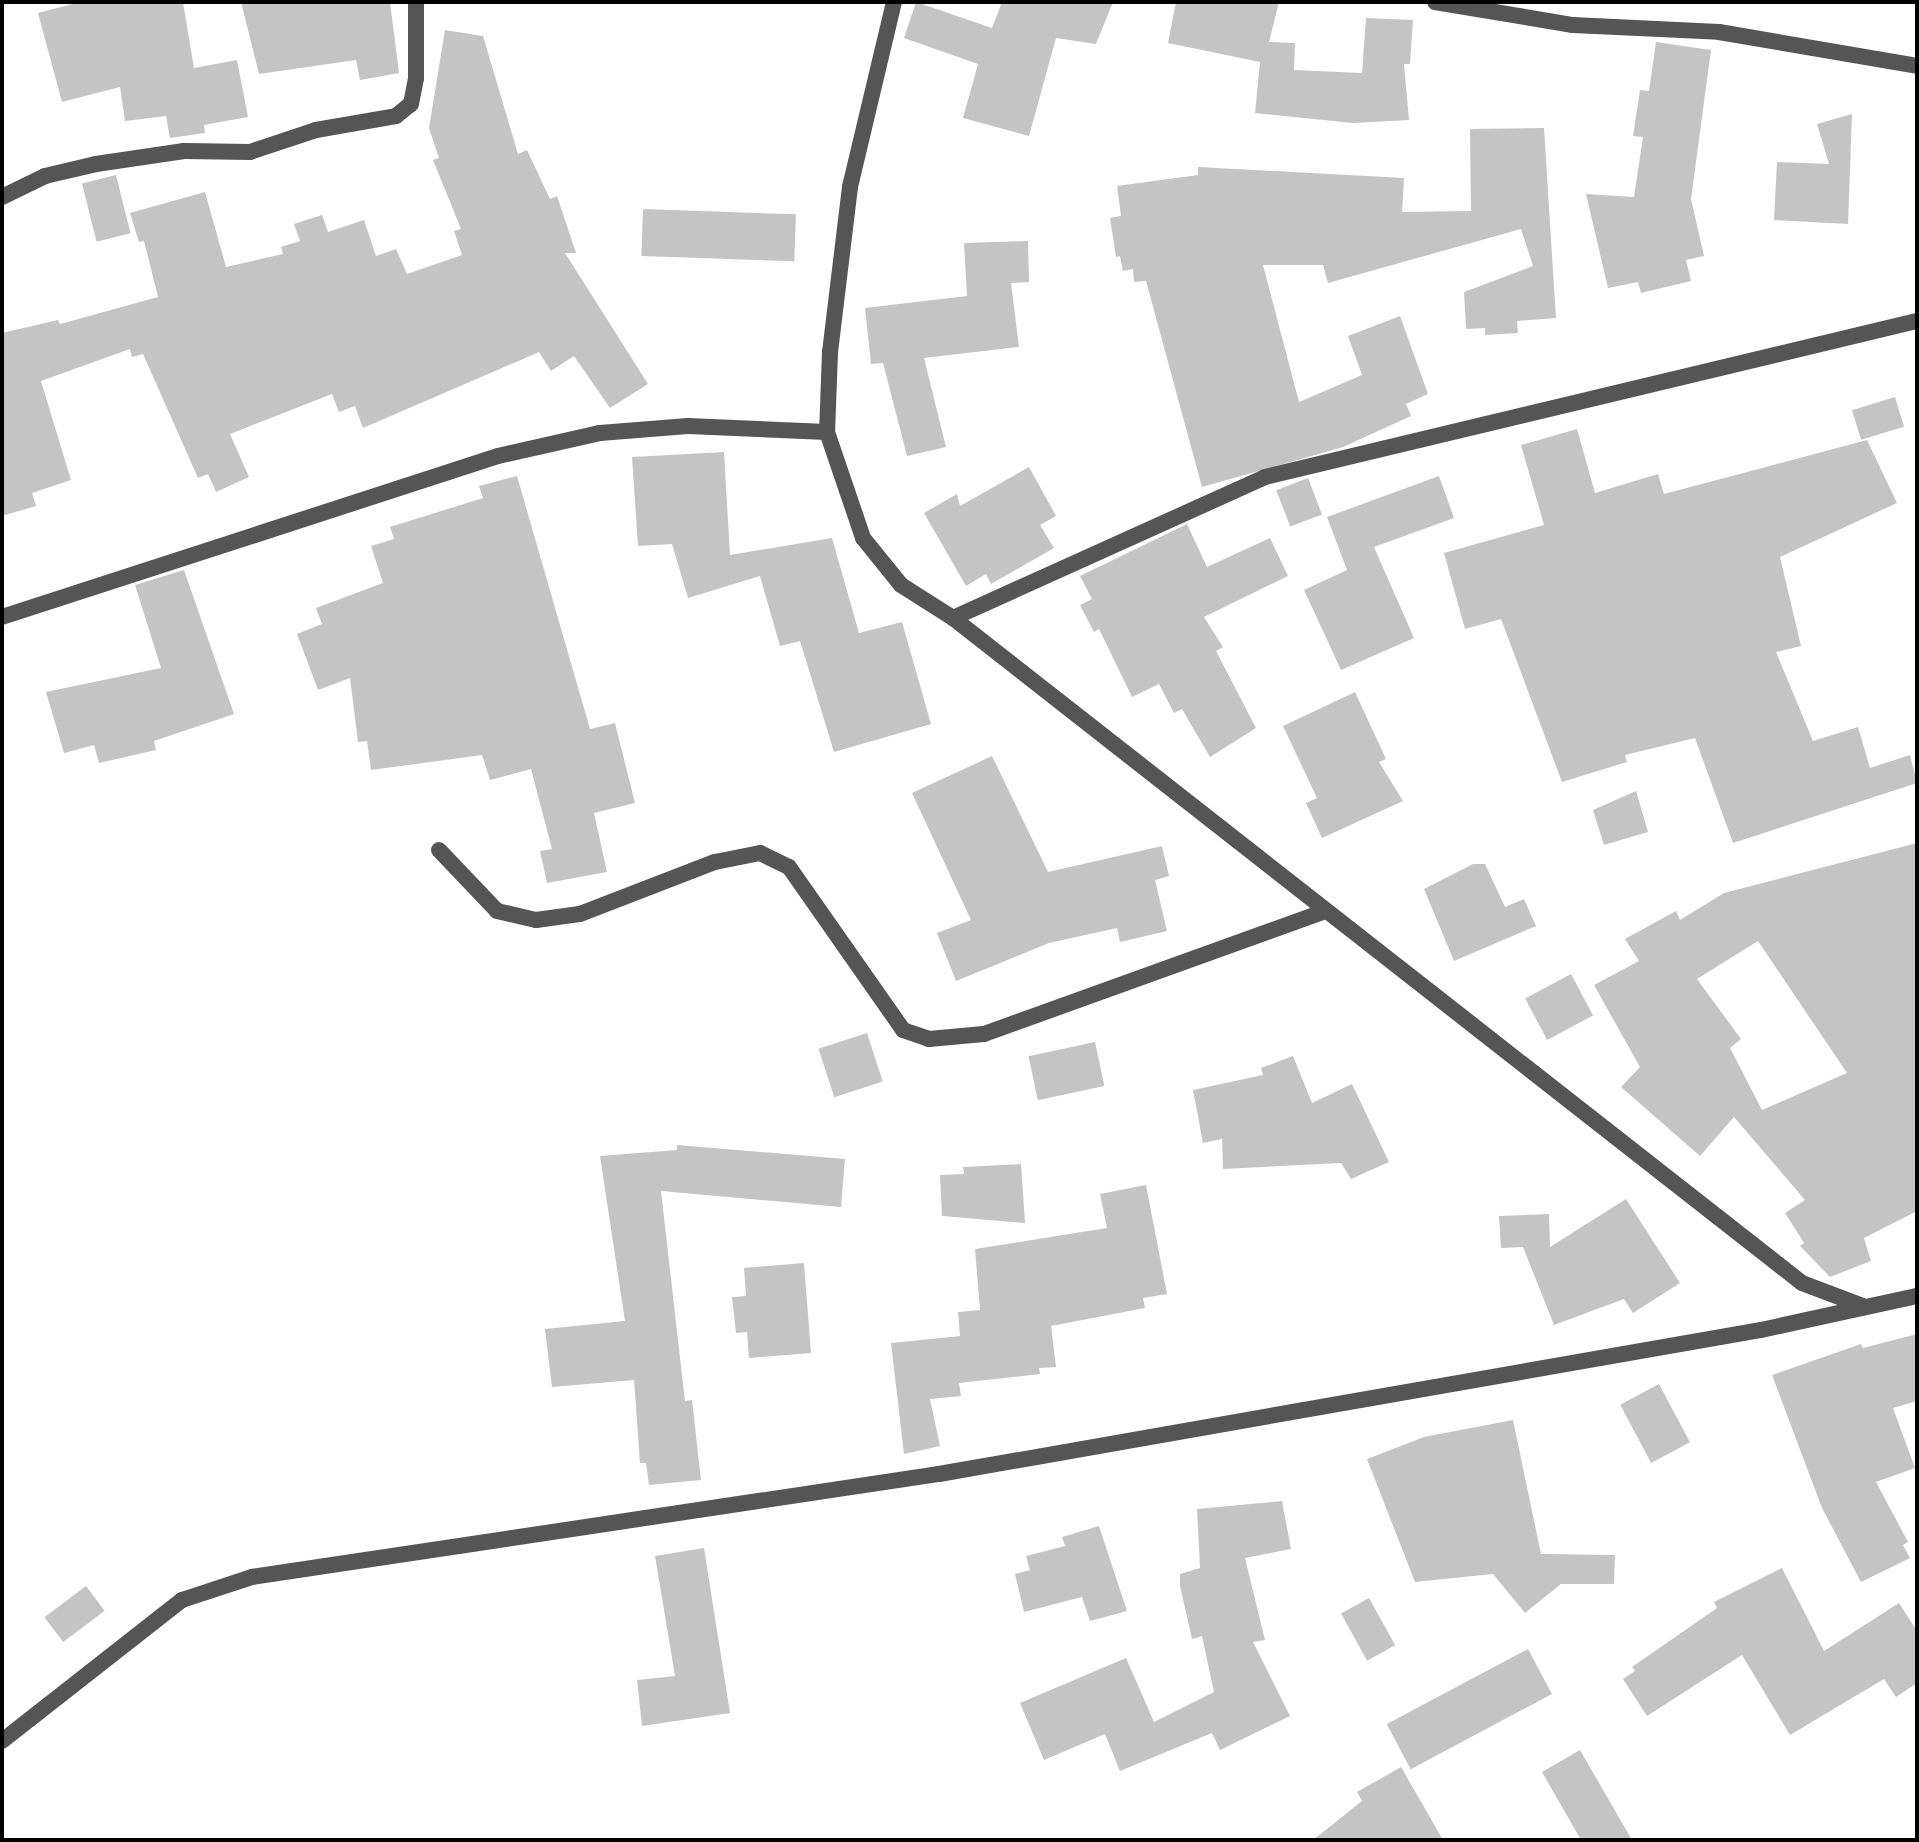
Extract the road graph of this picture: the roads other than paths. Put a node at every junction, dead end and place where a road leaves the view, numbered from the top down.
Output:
1 (416, 2) edge
2 (894, 2) edge
3 (1435, 2) edge
4 (1917, 66) edge
5 (2, 197) edge
6 (1917, 321) edge
7 (827, 432) junction
8 (2, 617) edge
9 (953, 618) junction
10 (439, 850) dead end
11 (1325, 911) junction
12 (1917, 1296) edge
13 (1865, 1306) junction
14 (2, 1741) edge

1 - 5 street
2 - 7 street
3 - 4 street
6 - 9 street
7 - 8 street
7 - 9 street
9 - 11 street
10 - 11 street
11 - 13 street
12 - 13 street
13 - 14 street

